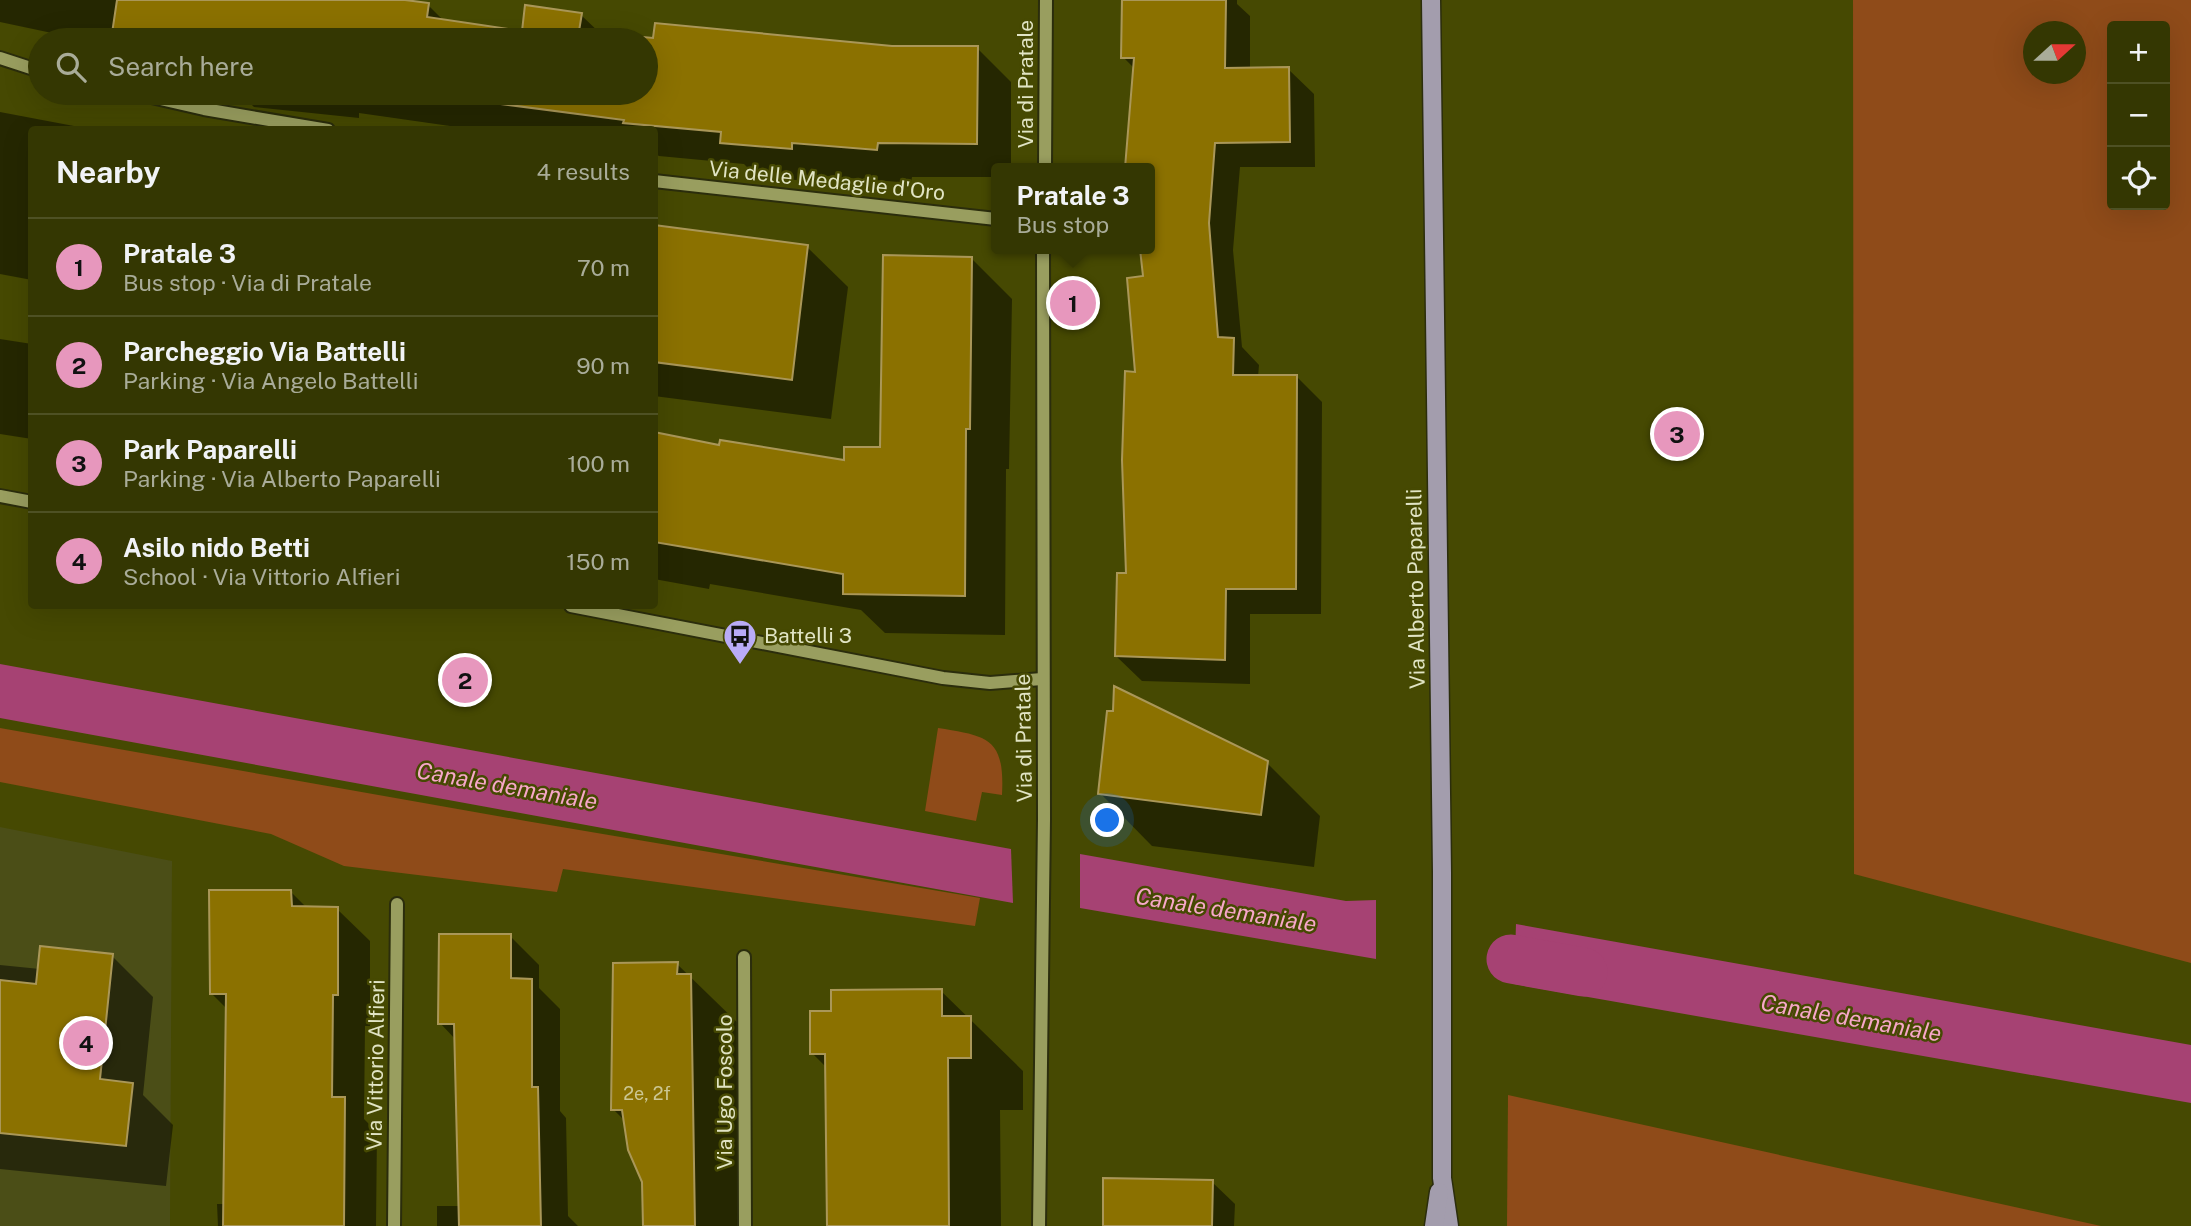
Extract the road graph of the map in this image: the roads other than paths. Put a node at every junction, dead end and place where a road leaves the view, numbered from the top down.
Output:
1 (1046, 0) edge
2 (1431, 0) edge
3 (0, 58) edge
4 (28, 67) edge
5 (186, 105) edge
6 (304, 126) edge
7 (1045, 163) edge
8 (658, 181) edge
9 (991, 218) edge
10 (1043, 254) edge
11 (0, 496) edge
12 (28, 501) edge
13 (586, 609) edge
14 (1042, 679) junction
15 (397, 904) dead end
16 (744, 957) dead end
17 (1442, 1178) junction
18 (394, 1226) edge
19 (745, 1226) edge
20 (1039, 1226) edge
21 (1434, 1226) edge
22 (1450, 1226) edge

1 - 7 street, Via di Pratale
2 - 17 main road, Via Alberto Paparelli
3 - 4 street
5 - 6 street
8 - 9 street, Via delle Medaglie d'Oro
10 - 14 street, Via di Pratale
11 - 12 street
13 - 14 street
14 - 20 street, Via di Pratale
15 - 18 street, Via Vittorio Alfieri
16 - 19 street, Via Ugo Foscolo
17 - 21 main road, Via Alberto Paparelli
17 - 22 main road, Via Alberto Paparelli

